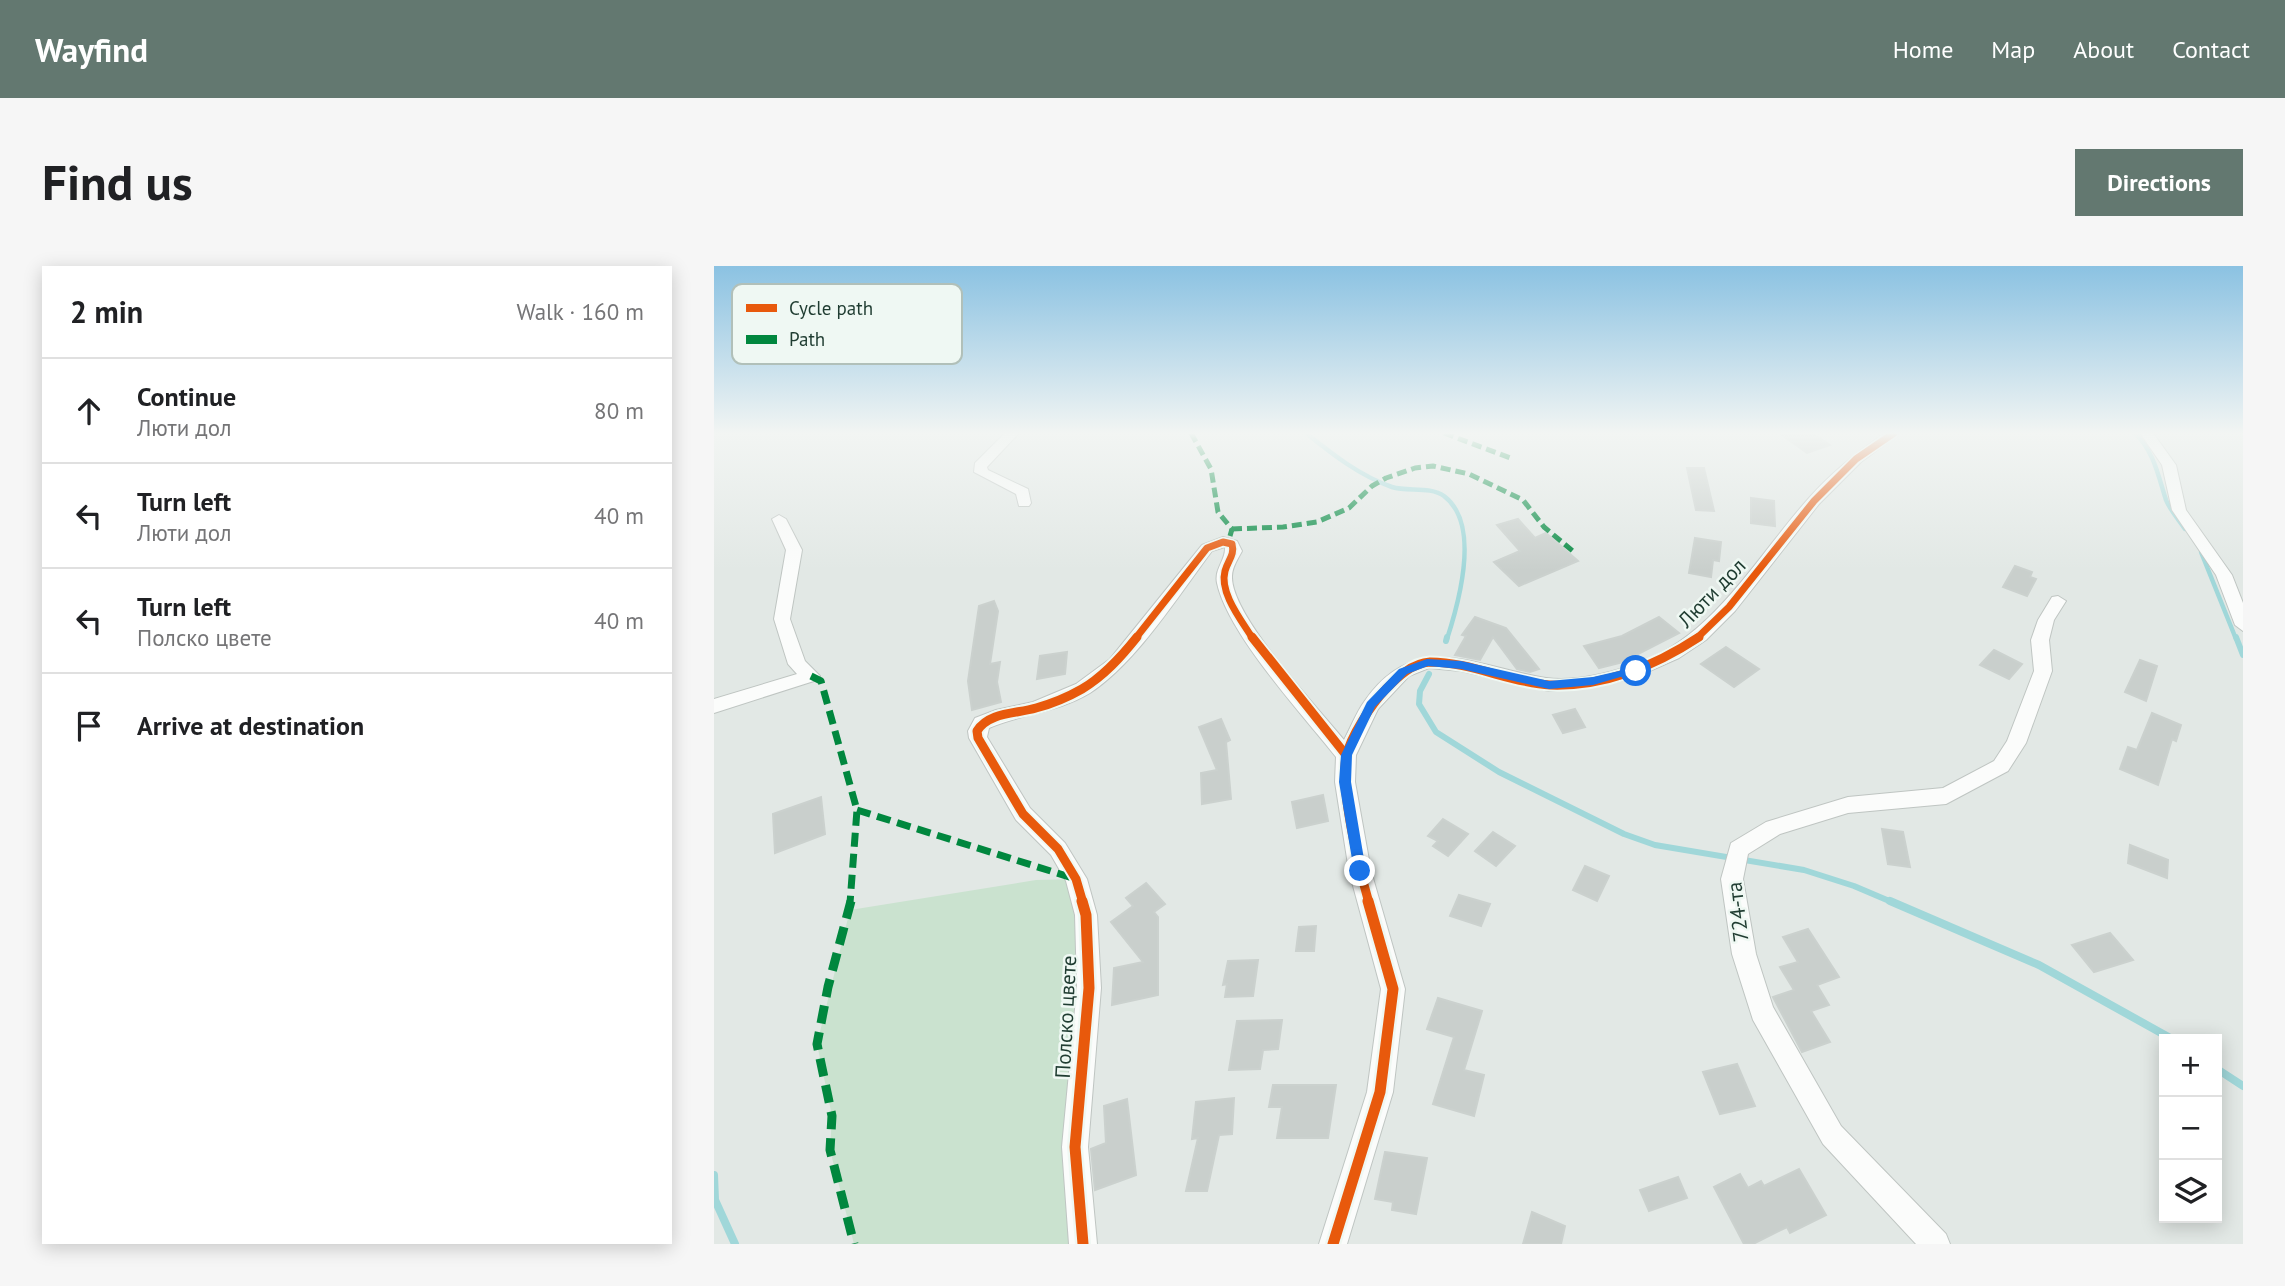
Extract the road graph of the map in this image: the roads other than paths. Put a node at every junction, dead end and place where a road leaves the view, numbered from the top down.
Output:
1 (996, 479) edge
2 (1836, 479) edge
3 (2171, 479) edge
4 (1024, 503) dead end
5 (779, 519) dead end
6 (2058, 601) dead end
7 (2243, 625) edge
8 (714, 706) edge
9 (1346, 755) junction
10 (1083, 1244) edge
11 (1333, 1244) edge
12 (1936, 1244) edge

1 - 4 street
2 - 9 street, Люти дол
3 - 7 street
5 - 8 street
6 - 12 street, 724-та
9 - 10 street, Полско цвете
9 - 11 street

